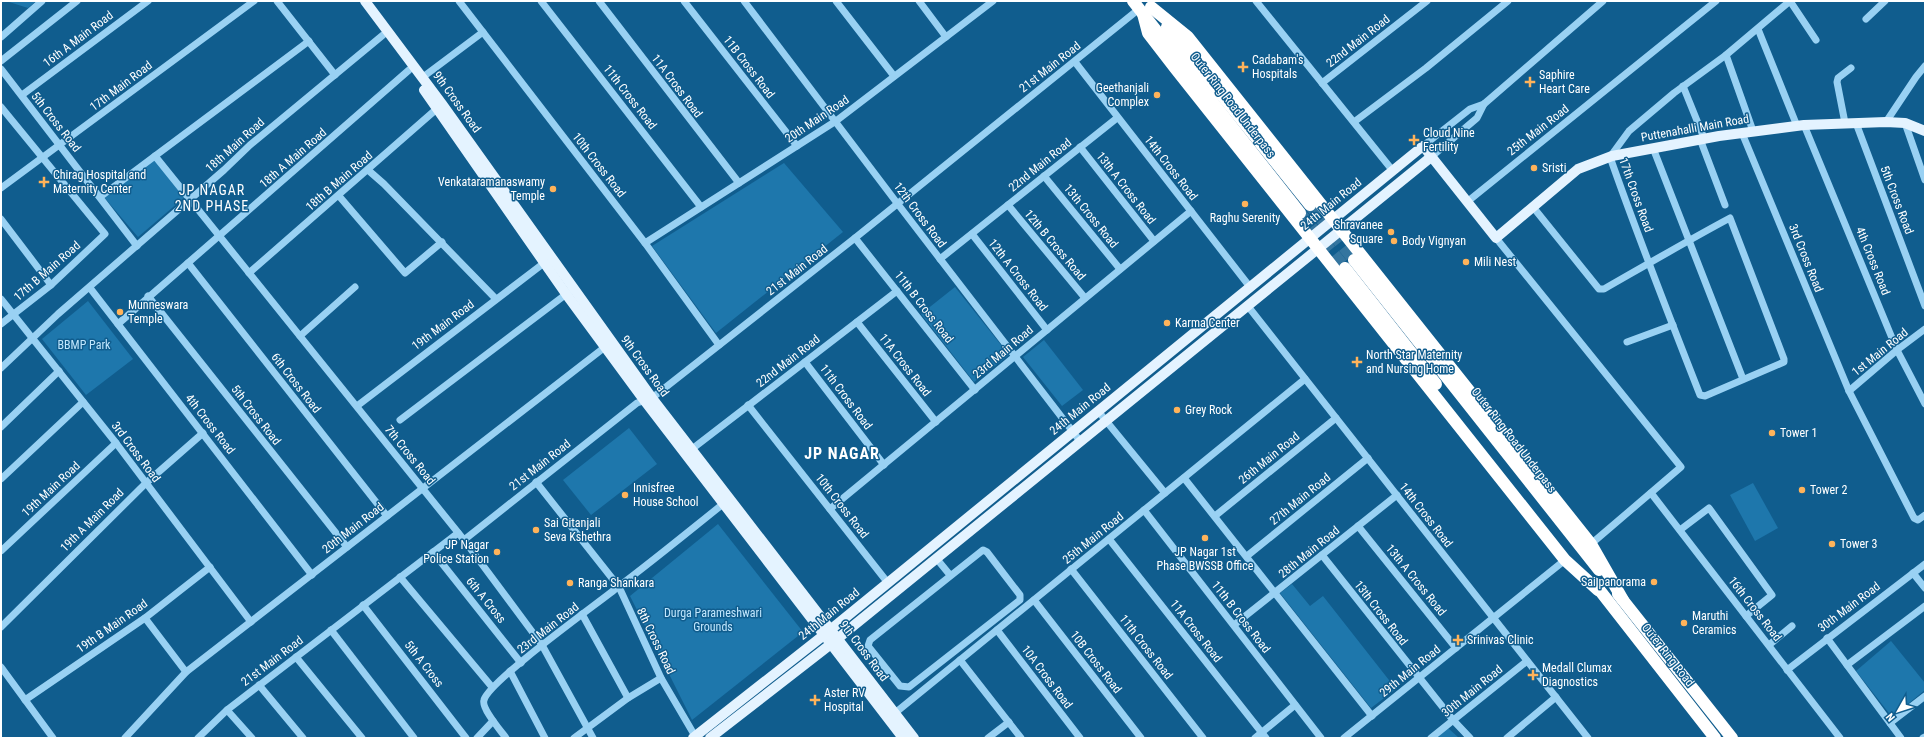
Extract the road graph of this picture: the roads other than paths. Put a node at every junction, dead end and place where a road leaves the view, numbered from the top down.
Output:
1 (42, 1) edge
2 (77, 1) edge
3 (148, 1) edge
4 (254, 1) edge
5 (277, 1) edge
6 (357, 1) edge
7 (365, 1) edge
8 (541, 1) edge
9 (599, 1) edge
10 (684, 1) edge
11 (744, 1) edge
12 (836, 1) edge
13 (919, 1) edge
14 (993, 1) edge
15 (1256, 1) edge
16 (1427, 1) edge
17 (1508, 1) edge
18 (1603, 1) edge
19 (1716, 1) edge
20 (1790, 1) edge
21 (1885, 1) edge
22 (460, 2) edge
23 (1142, 6) edge
24 (1866, 19) dead end
25 (1758, 28) junction
26 (483, 32) junction
27 (384, 35) junction
28 (1, 37) edge
29 (946, 37) junction
30 (1816, 40) dead end
31 (309, 41) junction
32 (1726, 55) junction
33 (1, 61) edge
34 (1075, 62) junction
35 (1925, 66) edge
36 (1851, 68) dead end
37 (1, 70) edge
38 (409, 70) junction
39 (335, 75) junction
40 (894, 76) junction
41 (423, 77) junction
42 (1322, 83) junction
43 (1683, 86) junction
44 (22, 95) junction
45 (1484, 104) junction
46 (440, 106) junction
47 (2, 110) edge
48 (1117, 118) junction
49 (836, 121) junction
50 (1354, 122) junction
51 (1886, 122) junction
52 (1845, 123) junction
53 (1856, 123) junction
54 (1904, 123) junction
55 (1800, 125) junction
56 (1753, 131) junction
57 (1925, 131) edge
58 (1742, 133) junction
59 (1702, 139) junction
60 (60, 145) junction
61 (797, 146) junction
62 (1422, 146) junction
63 (1080, 147) junction
64 (1653, 148) junction
65 (155, 156) junction
66 (1431, 157) junction
67 (1610, 157) junction
68 (42, 158) junction
69 (368, 170) junction
70 (1393, 171) junction
71 (1044, 176) junction
72 (1925, 180) edge
73 (738, 183) junction
74 (1, 188) edge
75 (339, 196) junction
76 (100, 197) junction
77 (190, 200) junction
78 (1467, 202) junction
79 (896, 203) junction
80 (1008, 205) junction
81 (1725, 205) dead end
82 (701, 207) junction
83 (1533, 207) junction
84 (1305, 209) tunnel mouth
85 (1191, 211) junction
86 (1, 219) edge
87 (1334, 220) junction
88 (1341, 229) junction
89 (972, 234) junction
90 (219, 237) junction
91 (855, 238) junction
92 (1309, 238) junction
93 (1496, 238) junction
94 (1689, 240) junction
95 (1154, 241) junction
96 (442, 242) junction
97 (645, 243) junction
98 (137, 246) junction
99 (1317, 248) junction
100 (940, 259) junction
101 (188, 263) junction
102 (544, 263) junction
103 (1649, 263) junction
104 (1120, 269) junction
105 (249, 273) junction
106 (51, 284) junction
107 (355, 287) dead end
108 (1250, 287) junction
109 (90, 288) junction
110 (570, 291) junction
111 (897, 291) junction
112 (148, 296) junction
113 (1085, 298) junction
114 (1, 299) edge
115 (496, 299) junction
116 (1248, 305) junction
117 (1925, 306) edge
118 (13, 314) junction
119 (857, 322) junction
120 (1, 324) edge
121 (118, 324) junction
122 (1673, 325) junction
123 (1925, 329) edge
124 (1047, 330) junction
125 (300, 336) junction
126 (32, 338) junction
127 (1627, 342) dead end
128 (719, 344) junction
129 (605, 348) junction
130 (1897, 350) junction
131 (1015, 357) junction
132 (805, 362) junction
133 (1, 368) edge
134 (59, 372) junction
135 (1305, 379) junction
136 (1743, 379) junction
137 (975, 390) junction
138 (1849, 391) junction
139 (648, 399) junction
140 (83, 402) junction
141 (1925, 404) edge
142 (748, 405) junction
143 (357, 406) junction
144 (1098, 411) junction
145 (1336, 418) junction
146 (400, 420) dead end
147 (1105, 420) junction
148 (936, 422) junction
149 (1, 427) edge
150 (1073, 432) junction
151 (203, 433) junction
152 (1080, 441) junction
153 (116, 443) junction
154 (692, 449) junction
155 (1368, 458) junction
156 (884, 465) junction
157 (1, 478) edge
158 (1184, 478) junction
159 (536, 482) junction
160 (146, 483) junction
161 (423, 488) junction
162 (1165, 493) junction
163 (1651, 494) junction
164 (1397, 495) junction
165 (723, 504) junction
166 (830, 509) junction
167 (1144, 510) junction
168 (1925, 515) edge
169 (387, 516) junction
170 (1215, 516) junction
171 (1358, 526) junction
172 (1680, 530) junction
173 (458, 533) junction
174 (1109, 539) junction
175 (464, 540) junction
176 (1591, 544) junction
177 (347, 547) junction
178 (1, 551) edge
179 (433, 552) junction
180 (1322, 555) junction
181 (1247, 556) junction
182 (936, 558) junction
183 (1565, 560) junction
184 (1925, 564) edge
185 (210, 567) junction
186 (1072, 570) junction
187 (1913, 573) junction
188 (312, 575) junction
189 (950, 575) junction
190 (400, 577) junction
191 (888, 582) junction
192 (619, 587) junction
193 (1925, 588) edge
194 (1598, 590) junction
195 (1275, 592) junction
196 (1034, 600) junction
197 (1623, 600) junction
198 (363, 605) junction
199 (1925, 606) edge
200 (582, 614) junction
201 (1746, 616) junction
202 (145, 618) junction
203 (1494, 618) junction
204 (251, 622) junction
205 (1234, 625) junction
206 (1, 626) edge
207 (1792, 626) dead end
208 (331, 630) junction
209 (997, 630) junction
210 (828, 632) junction
211 (1827, 638) junction
212 (834, 641) junction
213 (542, 645) junction
214 (1769, 645) junction
215 (1456, 648) junction
216 (296, 657) junction
217 (943, 660) junction
218 (960, 660) junction
219 (1528, 661) junction
220 (521, 663) junction
221 (1847, 665) junction
222 (1, 667) edge
223 (950, 668) junction
224 (1788, 670) junction
225 (510, 671) junction
226 (186, 672) junction
227 (661, 678) junction
228 (1419, 678) junction
229 (259, 685) junction
230 (492, 687) junction
231 (1925, 696) edge
232 (1556, 697) junction
233 (628, 698) junction
234 (25, 700) junction
235 (1296, 705) junction
236 (227, 710) junction
237 (895, 713) junction
238 (1372, 716) junction
239 (493, 720) junction
240 (1453, 720) junction
241 (1009, 722) junction
242 (1890, 723) junction
243 (587, 727) junction
244 (1264, 735) edge
245 (694, 737) edge
246 (53, 738) edge
247 (125, 738) edge
248 (198, 738) edge
249 (251, 738) edge
250 (303, 738) edge
251 (362, 738) edge
252 (414, 738) edge
253 (466, 738) edge
254 (477, 738) edge
255 (506, 738) edge
256 (545, 738) edge
257 (574, 738) edge
258 (593, 738) edge
259 (710, 738) edge
260 (903, 738) edge
261 (914, 738) edge
262 (988, 738) edge
263 (1021, 738) edge
264 (1080, 738) edge
265 (1142, 738) edge
266 (1203, 738) edge
267 (1255, 738) edge
268 (1321, 738) edge
269 (1344, 738) edge
270 (1431, 738) edge
271 (1470, 738) edge
272 (1507, 738) edge
273 (1588, 738) edge
274 (1715, 738) edge
275 (1732, 738) edge
276 (1840, 738) edge
277 (1900, 738) edge

1 - 28 street
2 - 33 street
3 - 44 street, 16th A Main Road
4 - 60 street, 17th Main Road
5 - 31 street
6 - 27 main road, 9th Cross Road
7 - 41 main road, 9th Cross Road
8 - 82 street, 11th Cross Road
9 - 73 street, 11A Cross Road
10 - 61 street, 11B Cross Road
11 - 49 street, 12th Cross Road
12 - 40 street
13 - 29 street
14 - 29 street, 20th Main Road
15 - 42 street
16 - 42 street, 22nd Main Road
17 - 50 street
18 - 45 street, 24th Main Road
19 - 78 street, 25th Main Road
20 - 25 street, 17th Cross Road
20 - 30 street
21 - 24 street
22 - 26 street, 10th Cross Road
23 - 34 street, 21st Main Road
23 - 84 highway, Outer Ring Road Underpass
23 - 87 highway
23 - 92 highway
25 - 32 street, 17th Cross Road
25 - 55 street, 4th Cross Road
26 - 41 street
26 - 97 street, 10th Cross Road
27 - 38 main road, 9th Cross Road
27 - 39 street, 18th Main Road
29 - 40 street, 20th Main Road
31 - 39 street
31 - 65 street
32 - 43 street, 17th Cross Road
32 - 56 street
34 - 48 street, 14th Cross Road
34 - 79 street, 21st Main Road
35 - 51 street
36 - 52 street
37 - 44 street, 5th Cross Road
38 - 46 main road, 9th Cross Road
38 - 90 street, 18th A Main Road
39 - 77 street, 18th Main Road
40 - 49 street, 20th Main Road
41 - 46 main road, 9th Cross Road
42 - 50 street
43 - 59 street
43 - 67 street, 17th Cross Road
44 - 60 street, 5th Cross Road
45 - 62 street, 24th Main Road
45 - 66 street, 24th Main Road
46 - 69 street, 18th B Main Road
46 - 102 main road, 9th Cross Road
46 - 110 main road, 9th Cross Road
47 - 68 street
48 - 63 street, 22nd Main Road
48 - 85 street, 14th Cross Road
49 - 61 street, 20th Main Road
49 - 79 street, 12th Cross Road
50 - 70 street
51 - 53 main road, Puttenahalli Main Road
51 - 54 main road, Puttenahalli Main Road
52 - 53 main road, Puttenahalli Main Road
52 - 55 main road, Puttenahalli Main Road
53 - 117 street, 5th Cross Road
54 - 57 main road, Puttenahalli Main Road
54 - 72 street
55 - 56 main road, Puttenahalli Main Road
55 - 130 street, 4th Cross Road
56 - 58 main road, Puttenahalli Main Road
58 - 59 main road, Puttenahalli Main Road
58 - 138 street, 3rd Cross Road
59 - 64 main road, Puttenahalli Main Road
59 - 81 street
60 - 68 street, 17th Main Road
60 - 76 street, 5th Cross Road
61 - 73 street, 20th Main Road
62 - 66 main road
62 - 70 main road, 24th Main Road
63 - 71 street, 22nd Main Road
63 - 95 street, 13th A Cross Road
64 - 67 main road, Puttenahalli Main Road
64 - 94 street
65 - 76 street
65 - 77 street, 7th Cross Road
66 - 78 main road
66 - 88 main road, 24th Main Road
67 - 83 main road, Puttenahalli Main Road
67 - 103 street, 17th Cross Road
68 - 74 street, 17th Main Road
68 - 106 street, 17th B Main Road
69 - 75 street, 18th B Main Road
69 - 96 street
70 - 87 main road, 24th Main Road
71 - 80 street, 22nd Main Road
71 - 104 street, 13th Cross Road
73 - 82 street, 20th Main Road
75 - 96 street
75 - 105 street, 18th B Main Road
76 - 98 street, 5th Cross Road
77 - 90 street, 7th Cross Road
77 - 98 street, 18th Main Road
78 - 93 main road
79 - 91 street, 21st Main Road
79 - 100 street, 12th Cross Road
80 - 89 street, 22nd Main Road
80 - 113 street, 12th B Cross Road
82 - 97 street, 20th Main Road
83 - 93 main road, Puttenahalli Main Road
83 - 103 street
85 - 95 street, 23rd Main Road
85 - 108 street, 14th Cross Road
86 - 106 street
87 - 88 highway
87 - 92 main road, 24th Main Road
88 - 99 main road, 24th Main Road
88 - 176 highway
89 - 100 street, 22nd Main Road
89 - 124 street, 12th A Cross Road
90 - 101 street, 18th A Main Road
90 - 105 street, 7th Cross Road
91 - 111 street, 11th B Cross Road
91 - 128 street, 21st Main Road
92 - 99 highway
92 - 108 main road, 24th Main Road
93 - 163 street
94 - 103 street
94 - 136 street
94 - 136 street
95 - 104 street, 23rd Main Road
96 - 115 street
97 - 128 street, 10th Cross Road
98 - 109 street, 18th Main Road
99 - 116 main road, 24th Main Road
99 - 183 highway
100 - 131 street, 12th Cross Road
101 - 112 street, 18th A Main Road
101 - 169 street, 6th Cross Road
102 - 110 main road, 9th Cross Road
102 - 115 street, 19th Main Road
103 - 122 street, 17th Cross Road
104 - 113 street, 23rd Main Road
105 - 125 street, 7th Cross Road
106 - 118 street, 17th B Main Road
107 - 125 street
108 - 144 main road, 24th Main Road
109 - 121 street, 4th Cross Road
109 - 126 street, 18th Main Road
110 - 129 main road, 9th Cross Road
110 - 139 main road, 9th Cross Road
110 - 146 street
111 - 119 street, 22nd Main Road
111 - 137 street, 11th B Cross Road
112 - 121 street, 18th A Main Road
112 - 177 street, 5th Cross Road
113 - 124 street, 23rd Main Road
114 - 118 street, 3rd Cross Road
115 - 143 street, 19th Main Road
116 - 135 street, 14th Cross Road
116 - 147 main road, 24th Main Road
118 - 120 street, 17th B Main Road
118 - 126 street, 3rd Cross Road
119 - 132 street, 22nd Main Road
119 - 148 street, 11A Cross Road
121 - 151 street, 4th Cross Road
122 - 127 street
122 - 136 street, 17th Cross Road
123 - 130 street, 1st Main Road
124 - 131 street, 23rd Main Road
125 - 143 street, 7th Cross Road
126 - 133 street, 18th Main Road
126 - 134 street, 3rd Cross Road
128 - 139 street, 21st Main Road
129 - 139 main road, 9th Cross Road
129 - 161 street, 20th Main Road
130 - 138 street, 1st Main Road
130 - 141 street, 4th Cross Road
131 - 137 street, 23rd Main Road
131 - 150 street, 12th Cross Road
132 - 142 street, 22nd Main Road
132 - 156 street, 11th Cross Road
134 - 140 street, 3rd Cross Road
134 - 149 street
135 - 145 street, 14th Cross Road
135 - 158 street, 25th Main Road
137 - 148 street, 23rd Main Road
138 - 168 street, 3rd Cross Road
139 - 154 main road, 9th Cross Road
139 - 159 street, 21st Main Road
139 - 165 main road, 9th Cross Road
140 - 153 street, 3rd Cross Road
140 - 157 street
142 - 154 street, 22nd Main Road
142 - 166 street, 10th Cross Road
143 - 161 street, 7th Cross Road
144 - 147 street
144 - 150 main road, 24th Main Road
145 - 155 street, 14th Cross Road
145 - 170 street, 26th Main Road
147 - 152 main road, 24th Main Road
147 - 162 street
148 - 156 street, 23rd Main Road
150 - 152 street, 12th Cross Road
150 - 191 main road, 24th Main Road
151 - 160 street, 19th A Main Road
151 - 188 street, 4th Cross Road
152 - 182 main road, 24th Main Road
153 - 160 street, 3rd Cross Road
153 - 178 street, 19th Main Road
154 - 210 main road, 9th Cross Road
155 - 164 street, 14th Cross Road
155 - 181 street, 27th Main Road
156 - 166 street, 23rd Main Road
158 - 162 street, 25th Main Road
158 - 170 street
159 - 175 street, 21st Main Road
159 - 192 street, 8th Cross Road
160 - 185 street, 3rd Cross Road
160 - 206 street, 19th A Main Road
161 - 169 street, 20th Main Road
161 - 173 street, 7th Cross Road
162 - 167 street, 25th Main Road
163 - 172 street, 16th Cross Road
163 - 176 street
164 - 171 street, 28th Main Road
164 - 203 street, 14th Cross Road
165 - 192 street, 23rd Main Road
165 - 210 main road, 9th Cross Road
166 - 191 street, 10th Cross Road
167 - 174 street, 25th Main Road
167 - 205 street, 11th B Cross Road
169 - 177 street, 20th Main Road
170 - 181 street
171 - 180 street, 28th Main Road
171 - 215 street, 13th A Cross Road
172 - 201 street, 16th Cross Road
172 - 201 street
173 - 175 street, 7th Cross Road
173 - 179 street, 21st Main Road
174 - 186 street, 25th Main Road
174 - 244 street, 11A Cross Road
175 - 213 street, 7th Cross Road
176 - 197 highway
177 - 188 street, 20th Main Road
179 - 190 street, 21st Main Road
179 - 220 street, 6th A Cross
180 - 195 street, 28th Main Road
180 - 228 street, 13th Cross Road
181 - 195 street
182 - 189 street
182 - 212 main road, 24th Main Road
183 - 194 highway
183 - 203 street, 29th Main Road
184 - 187 street, 30th Main Road
185 - 202 street, 19th B Main Road
185 - 204 street, 3rd Cross Road
186 - 196 street, 25th Main Road
186 - 266 street, 11th Cross Road
187 - 193 street
187 - 211 street, 30th Main Road
188 - 204 street, 20th Main Road
189 - 217 street
189 - 217 street
190 - 198 street, 21st Main Road
190 - 230 street
191 - 210 main road, 24th Main Road
192 - 200 street, 23rd Main Road
192 - 227 street, 8th Cross Road
194 - 197 highway, Outer Ring Road Underpass
194 - 274 highway, Outer Ring Road
195 - 205 street, 28th Main Road
195 - 238 street
196 - 209 street, 25th Main Road
196 - 265 street, 10B Cross Road
197 - 275 highway, Outer Ring Road
198 - 208 street, 21st Main Road
198 - 253 street, 5th A Cross
199 - 221 street
200 - 213 street, 23rd Main Road
200 - 233 street
201 - 214 street, 16th Cross Road
202 - 226 street
202 - 234 street, 19th B Main Road
203 - 215 street, 29th Main Road
203 - 219 street, 14th Cross Road
204 - 226 street, 20th Main Road
205 - 235 street, 11th B Cross Road
207 - 214 street
208 - 216 street, 21st Main Road
208 - 252 street
209 - 218 street, 25th Main Road
209 - 264 street, 10A Cross Road
210 - 212 main road, 9th Cross Road
210 - 245 main road, 24th Main Road
211 - 221 street
211 - 224 street, 30th Main Road
212 - 237 main road, 9th Cross Road
212 - 259 main road, 24th Main Road
212 - 260 main road, 9th Cross Road
213 - 220 street, 23rd Main Road
213 - 243 street, 7th Cross Road
214 - 224 street, 16th Cross Road
215 - 228 street, 29th Main Road
216 - 229 street, 21st Main Road
216 - 251 street
217 - 223 street
218 - 223 street, 25th Main Road
218 - 241 street
219 - 232 street, 14th Cross Road
219 - 240 street, 30th Main Road
220 - 225 street, 23rd Main Road
221 - 242 street
222 - 234 street
223 - 237 street, 25th Main Road
224 - 276 street, 16th Cross Road
225 - 230 street, 23rd Main Road
225 - 256 street
226 - 247 street, 20th Main Road
227 - 233 street
227 - 245 street, 8th Cross Road
228 - 238 street, 29th Main Road
228 - 240 street, 13th Cross Road
229 - 236 street, 21st Main Road
229 - 250 street
230 - 239 street, 23rd Main Road
231 - 242 street
232 - 272 street
232 - 273 street, 14th Cross Road
233 - 243 street
234 - 246 street
235 - 244 street
235 - 268 street, 11th B Cross Road
236 - 248 street, 21st Main Road
236 - 249 street
237 - 261 main road, 9th Cross Road
238 - 269 street, 29th Main Road
239 - 254 street
239 - 255 street
240 - 270 street, 30th Main Road
240 - 271 street, 13th Cross Road
241 - 262 street
241 - 263 street
242 - 277 street
243 - 257 street
243 - 258 street, 7th Cross Road
244 - 267 street

